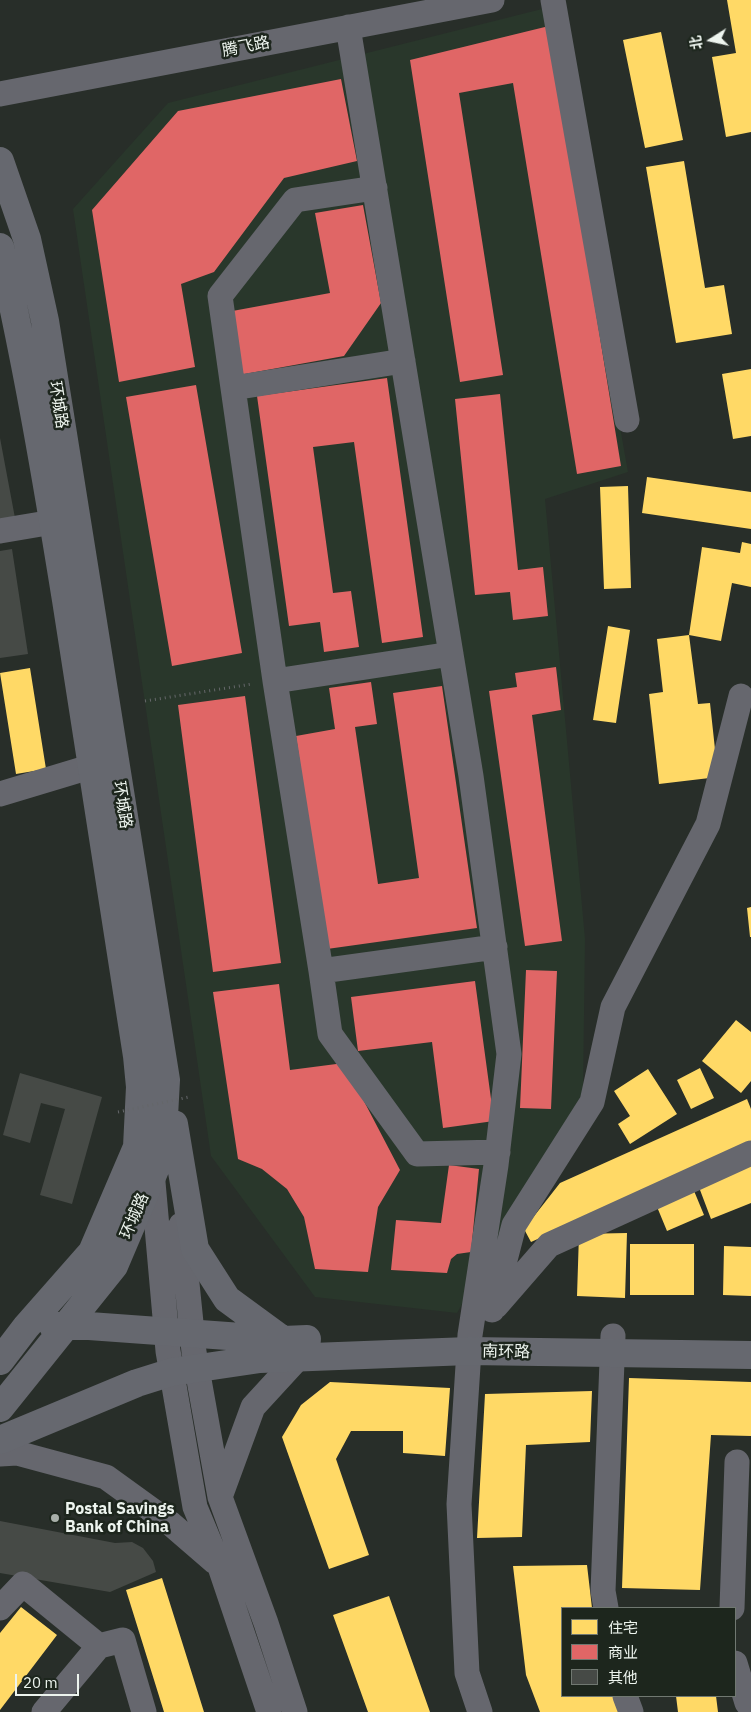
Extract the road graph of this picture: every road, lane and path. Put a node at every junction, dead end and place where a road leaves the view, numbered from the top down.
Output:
1 (492, 0) edge
2 (553, 0) edge
3 (348, 27) junction
4 (0, 94) edge
5 (0, 161) edge
6 (375, 188) junction
7 (0, 247) edge
8 (45, 321) junction
9 (9, 328) edge
10 (403, 362) junction
11 (233, 388) junction
12 (627, 420) dead end
13 (54, 522) junction
14 (0, 531) edge
15 (451, 654) junction
16 (275, 681) junction
17 (741, 696) dead end
18 (145, 701) dead end
19 (93, 766) junction
20 (0, 794) edge
21 (495, 947) junction
22 (321, 971) junction
23 (166, 1080) junction
24 (140, 1087) junction
25 (189, 1097) dead end
26 (118, 1112) dead end
27 (498, 1152) junction
28 (751, 1153) edge
29 (153, 1175) junction
30 (492, 1310) junction
31 (66, 1326) junction
32 (26, 1327) junction
33 (179, 1333) junction
34 (751, 1338) edge
35 (0, 1340) edge
36 (469, 1343) junction
37 (613, 1344) junction
38 (291, 1349) junction
39 (751, 1355) edge
40 (0, 1361) edge
41 (184, 1370) junction
42 (0, 1408) edge
43 (0, 1440) edge
44 (0, 1454) edge
45 (737, 1462) dead end
46 (220, 1498) junction
47 (220, 1567) junction
48 (606, 1607) edge
49 (732, 1607) edge
50 (0, 1608) edge
51 (99, 1646) junction
52 (736, 1667) edge
53 (625, 1697) edge
54 (745, 1705) edge
55 (44, 1712) edge
56 (144, 1712) edge
57 (269, 1712) edge
58 (295, 1712) edge
59 (480, 1712) edge
60 (631, 1712) edge

1 - 3 street, 腾飞路
2 - 12 street
3 - 4 street, 腾飞路
3 - 6 street
5 - 8 main road, 环城路
6 - 10 street
6 - 11 street
7 - 9 main road, 环城路
8 - 9 street
8 - 23 main road, 环城路
9 - 13 main road, 环城路
10 - 11 street
10 - 15 street
11 - 16 street
13 - 14 street
13 - 19 main road, 环城路
15 - 16 street
15 - 21 street
16 - 18 path
16 - 22 street
17 - 30 street
19 - 20 street
19 - 24 main road, 环城路
21 - 22 street
21 - 27 street
22 - 27 street
23 - 29 main road, 环城路
23 - 33 street
23 - 38 main road
24 - 29 street
24 - 32 main road, 环城路
25 - 26 path, bridge
27 - 36 street
28 - 30 street
29 - 31 main road, 环城路
29 - 33 street
30 - 36 street
31 - 32 main road
31 - 33 main road
31 - 42 main road, 环城路
32 - 35 street
32 - 40 main road, 环城路
33 - 38 main road
33 - 41 street
34 - 37 main road, 南环路
36 - 37 main road, 南环路
36 - 38 main road, 南环路
36 - 59 street
37 - 39 main road, 南环路
37 - 48 street
38 - 41 main road, 南环路
38 - 46 street
41 - 43 main road, 南环路
41 - 46 street
41 - 47 street
44 - 47 street
45 - 49 street
46 - 58 street
47 - 57 street
50 - 51 street
51 - 55 street
51 - 56 street
52 - 54 street
53 - 60 street

